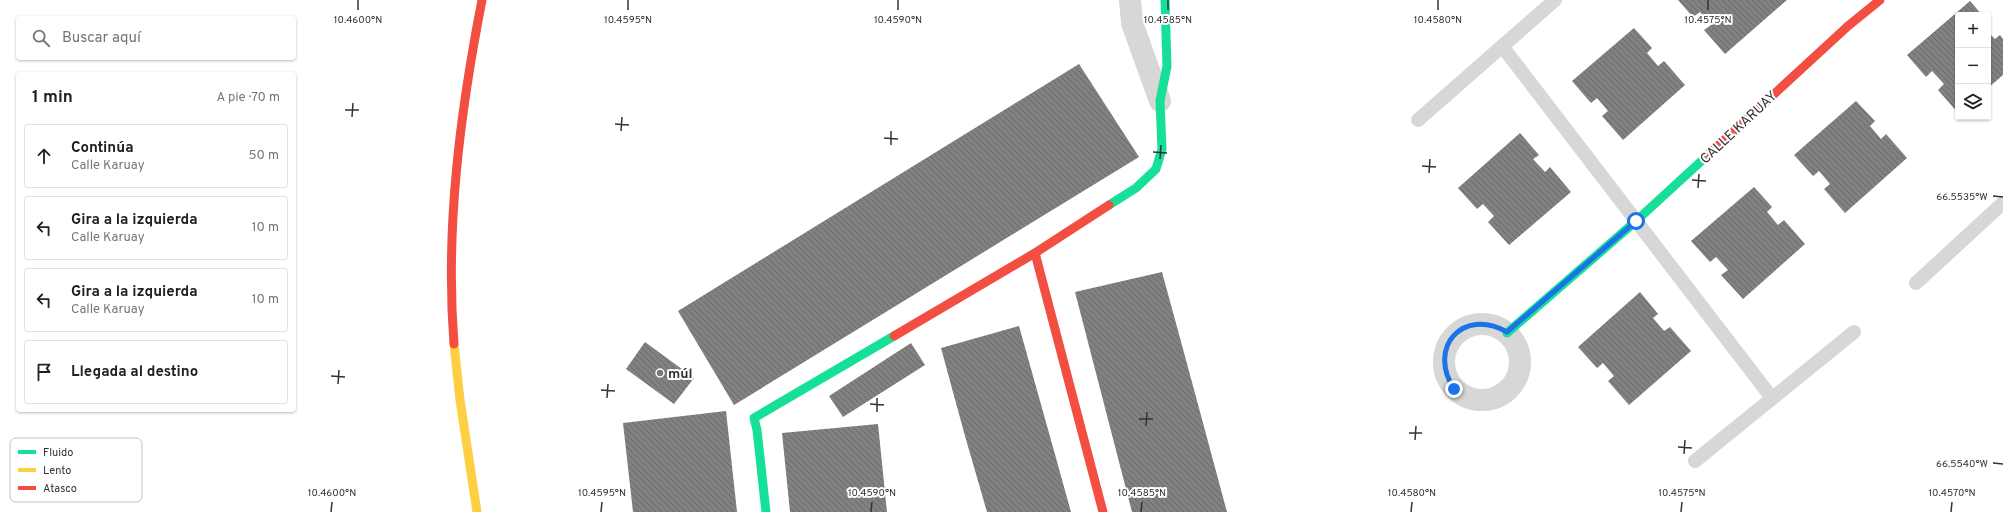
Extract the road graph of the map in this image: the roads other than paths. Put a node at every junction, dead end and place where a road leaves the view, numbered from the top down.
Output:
1 (482, 0) edge
2 (1130, 0) edge
3 (1165, 0) edge
4 (1555, 0) edge
5 (1880, 0) edge
6 (1502, 46) junction
7 (1160, 101) junction
8 (1418, 120) dead end
9 (2003, 203) edge
10 (1636, 221) junction
11 (1035, 253) junction
12 (1916, 283) dead end
13 (1507, 332) dead end
14 (1854, 332) dead end
15 (1772, 398) junction
16 (1695, 461) dead end
17 (477, 512) edge
18 (766, 512) edge
19 (1102, 512) edge

1 - 17 street
2 - 7 street
3 - 7 street
4 - 6 lane
5 - 10 street, CALLE KARUAY
6 - 8 lane
6 - 10 lane
7 - 11 street
9 - 12 lane
10 - 13 street, CALLE KARUAY
10 - 15 lane
11 - 18 street
11 - 19 street
14 - 15 lane
15 - 16 lane

